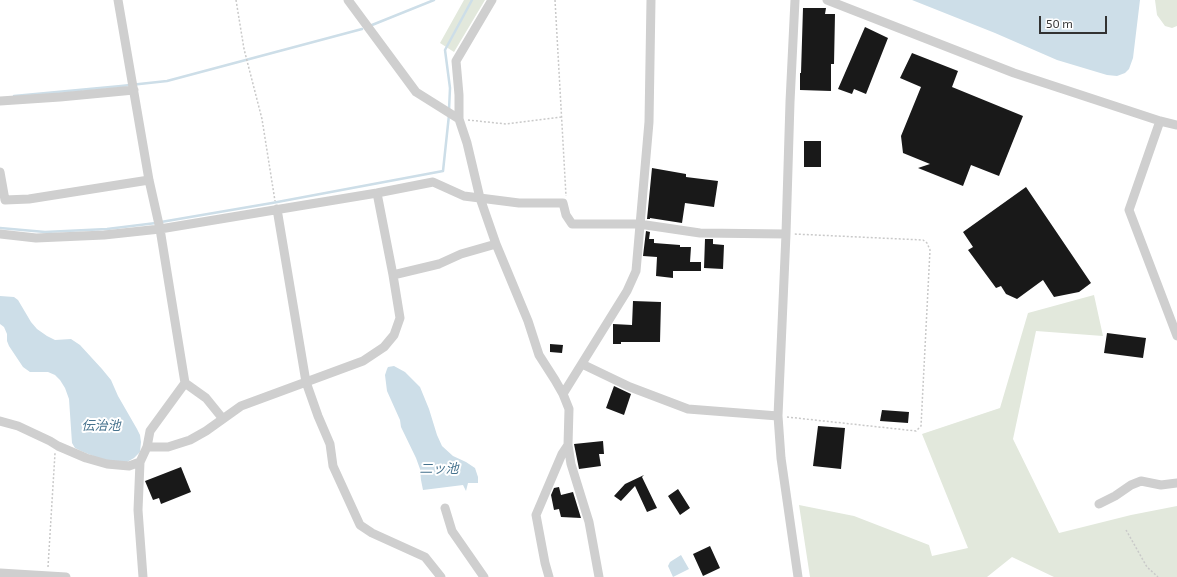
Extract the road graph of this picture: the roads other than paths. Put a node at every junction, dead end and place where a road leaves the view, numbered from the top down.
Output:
1 (118, 0) edge
2 (348, 0) edge
3 (492, 0) edge
4 (651, 0) edge
5 (795, 0) edge
6 (827, 0) edge
7 (134, 90) junction
8 (0, 101) edge
9 (459, 119) junction
10 (1160, 121) junction
11 (1177, 124) edge
12 (0, 172) edge
13 (150, 180) junction
14 (377, 193) junction
15 (480, 198) junction
16 (277, 209) junction
17 (639, 224) junction
18 (160, 229) junction
19 (0, 234) edge
20 (786, 234) junction
21 (496, 244) junction
22 (393, 275) junction
23 (1177, 336) edge
24 (582, 364) junction
25 (306, 382) junction
26 (186, 383) junction
27 (563, 394) junction
28 (778, 416) junction
29 (223, 419) junction
30 (0, 421) edge
31 (568, 445) junction
32 (147, 447) junction
33 (140, 462) junction
34 (1177, 483) edge
35 (1099, 504) dead end
36 (445, 508) dead end
37 (0, 573) edge
38 (66, 577) edge
39 (143, 577) edge
40 (441, 577) edge
41 (484, 577) edge
42 (549, 577) edge
43 (599, 577) edge
44 (798, 577) edge

1 - 7 street
2 - 9 street
3 - 9 street
4 - 17 street
5 - 20 street
6 - 10 street
7 - 8 street
7 - 13 street
9 - 15 street
10 - 11 street
10 - 23 street
12 - 13 street
13 - 18 street
14 - 15 street
14 - 16 street
14 - 22 street
15 - 17 street
15 - 21 street
16 - 18 street
16 - 25 street
17 - 20 street
17 - 24 street
18 - 19 street
18 - 26 street
20 - 28 street
21 - 22 street
21 - 27 street
22 - 25 street
24 - 27 street
24 - 28 street
25 - 29 street
25 - 40 street
26 - 29 street
26 - 32 street
27 - 31 street
28 - 44 street
29 - 32 street
30 - 33 street
31 - 42 street
31 - 43 street
32 - 33 street
33 - 39 street
34 - 35 street
36 - 41 street
37 - 38 street

